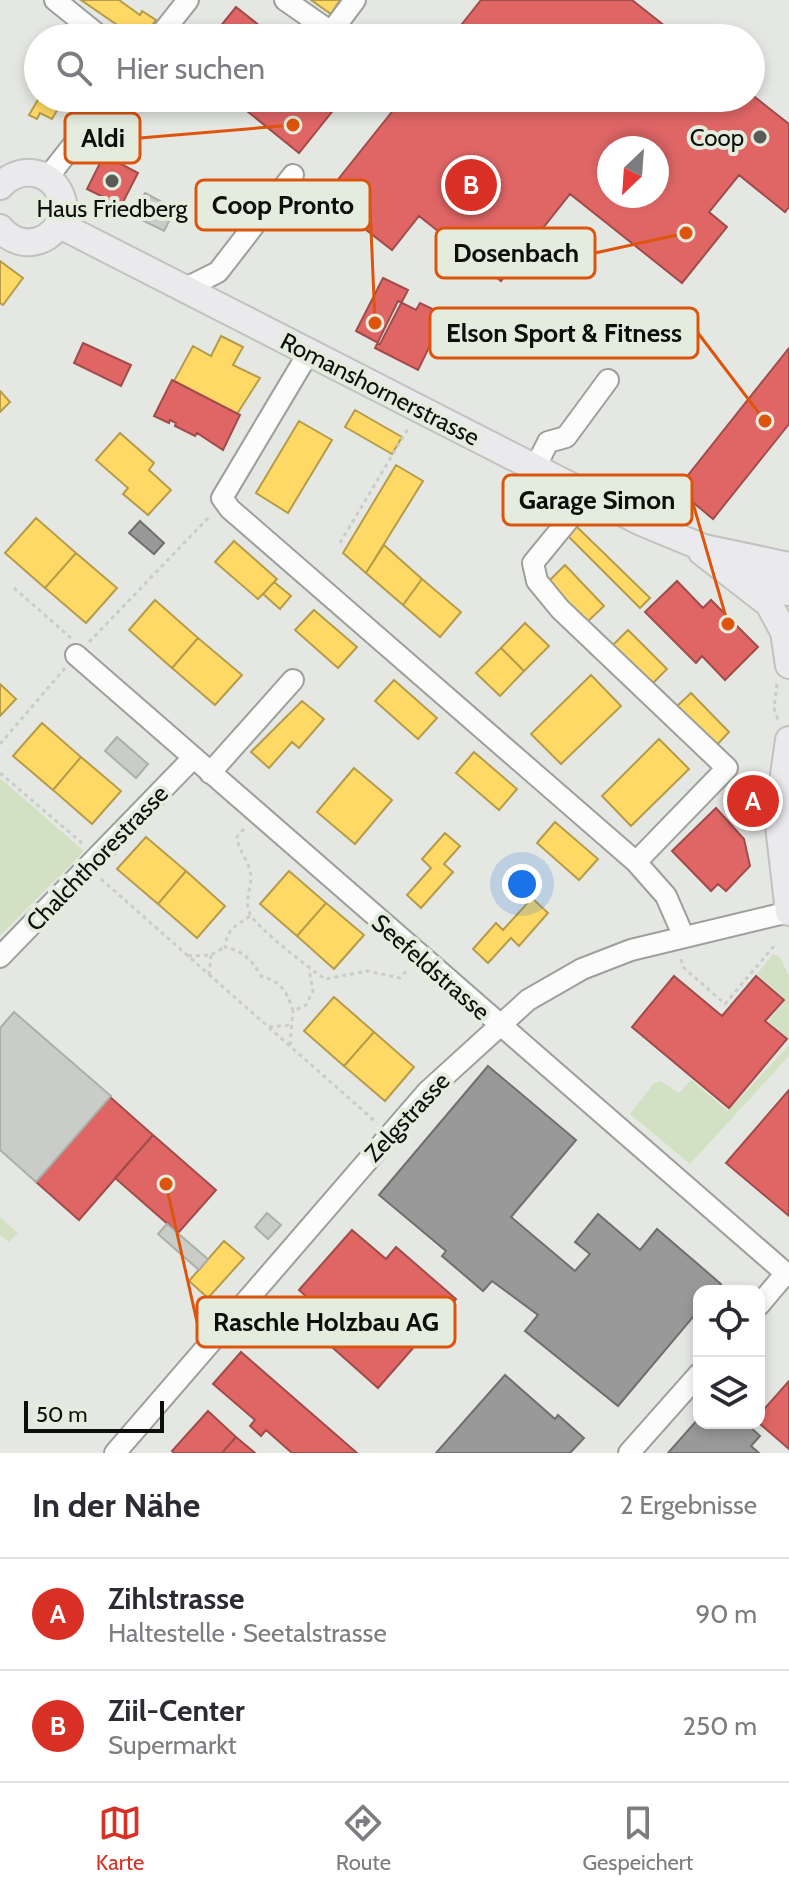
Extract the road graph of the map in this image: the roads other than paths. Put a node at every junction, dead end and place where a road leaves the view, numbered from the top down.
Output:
1 (55, 0) edge
2 (188, 0) edge
3 (285, 0) edge
4 (355, 0) edge
5 (85, 24) edge
6 (169, 24) edge
7 (320, 24) edge
8 (337, 24) edge
9 (99, 112) edge
10 (293, 175) dead end
11 (48, 177) junction
12 (2, 179) edge
13 (60, 225) junction
14 (1, 231) edge
15 (218, 272) junction
16 (184, 289) junction
17 (215, 305) junction
18 (309, 352) junction
19 (608, 380) dead end
20 (535, 468) junction
21 (588, 496) junction
22 (693, 538) junction
23 (789, 566) edge
24 (789, 592) edge
25 (79, 652) road end
26 (789, 665) edge
27 (293, 680) dead end
28 (789, 740) edge
29 (193, 758) junction
30 (210, 773) junction
31 (636, 862) junction
32 (789, 912) edge
33 (681, 944) junction
34 (0, 957) edge
35 (497, 1025) junction
36 (788, 1274) edge
37 (765, 1299) edge
38 (693, 1381) edge
39 (115, 1453) edge
40 (629, 1453) edge

1 - 5 street
2 - 6 street
3 - 7 street
4 - 8 street
9 - 11 street
10 - 15 street
11 - 12 main road
11 - 13 main road
13 - 14 main road
13 - 16 main road, Romanshornerstrasse
15 - 16 street
15 - 17 street
16 - 17 main road, Romanshornerstrasse
17 - 18 main road, Romanshornerstrasse
18 - 20 main road, Romanshornerstrasse
18 - 31 street
19 - 20 street
20 - 21 main road, Romanshornerstrasse
21 - 22 main road, Romanshornerstrasse
21 - 31 street
22 - 23 main road, Romanshornerstrasse
22 - 24 main road, Romanshornerstrasse
22 - 26 main road
25 - 29 street, Seefeldstrasse
27 - 30 street
28 - 32 main road
29 - 30 street, Seefeldstrasse
29 - 34 street, Chalchthorestrasse
30 - 35 street, Seefeldstrasse
31 - 33 street
32 - 33 street, Zelgstrasse
33 - 35 street, Zelgstrasse
35 - 36 street, Seefeldstrasse
35 - 39 street, Zelgstrasse
36 - 37 street
38 - 40 street

